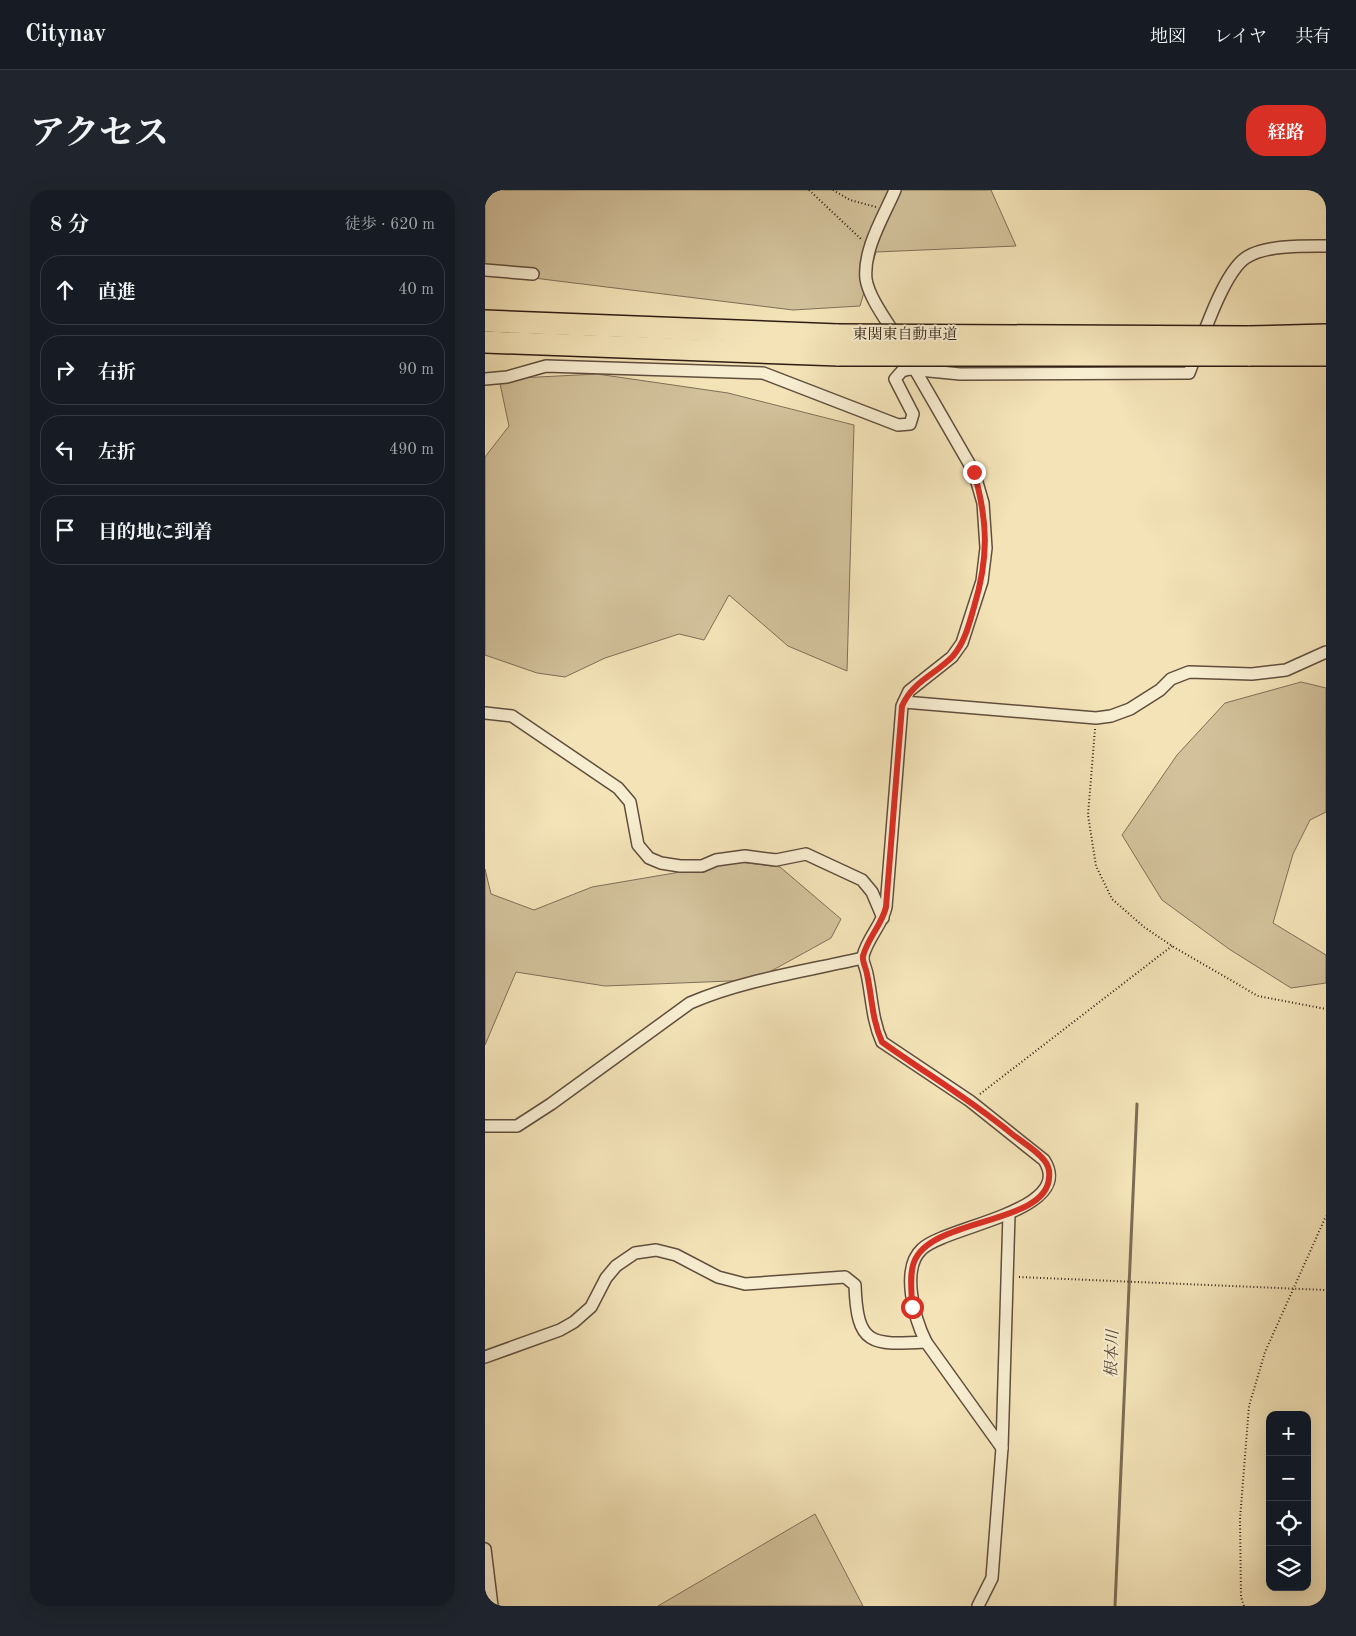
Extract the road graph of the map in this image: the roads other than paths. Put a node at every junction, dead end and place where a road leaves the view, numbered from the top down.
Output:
1 (895, 190) edge
2 (1326, 246) edge
3 (485, 270) edge
4 (533, 274) dead end
5 (485, 321) edge
6 (1326, 335) edge
7 (485, 342) edge
8 (839, 345) junction
9 (1248, 346) junction
10 (1326, 355) edge
11 (916, 371) junction
12 (485, 380) edge
13 (1326, 652) edge
14 (904, 702) junction
15 (485, 713) edge
16 (883, 920) junction
17 (863, 958) junction
18 (485, 1126) edge
19 (1009, 1214) junction
20 (926, 1342) junction
21 (485, 1358) edge
22 (1001, 1448) junction
23 (485, 1548) edge
24 (492, 1606) edge
25 (979, 1606) edge

1 - 11 street
2 - 11 street
3 - 4 street
5 - 8 highway, 東関東自動車道
6 - 9 highway, 東関東自動車道
7 - 8 highway, 東関東自動車道
8 - 9 highway, 東関東自動車道, bridge
9 - 10 highway, 東関東自動車道
11 - 12 street
11 - 14 street
13 - 14 street
14 - 16 street
15 - 16 street
16 - 17 street
17 - 18 street
17 - 19 street
19 - 20 street
19 - 22 street
20 - 21 street
20 - 22 street
22 - 25 street
23 - 24 street

